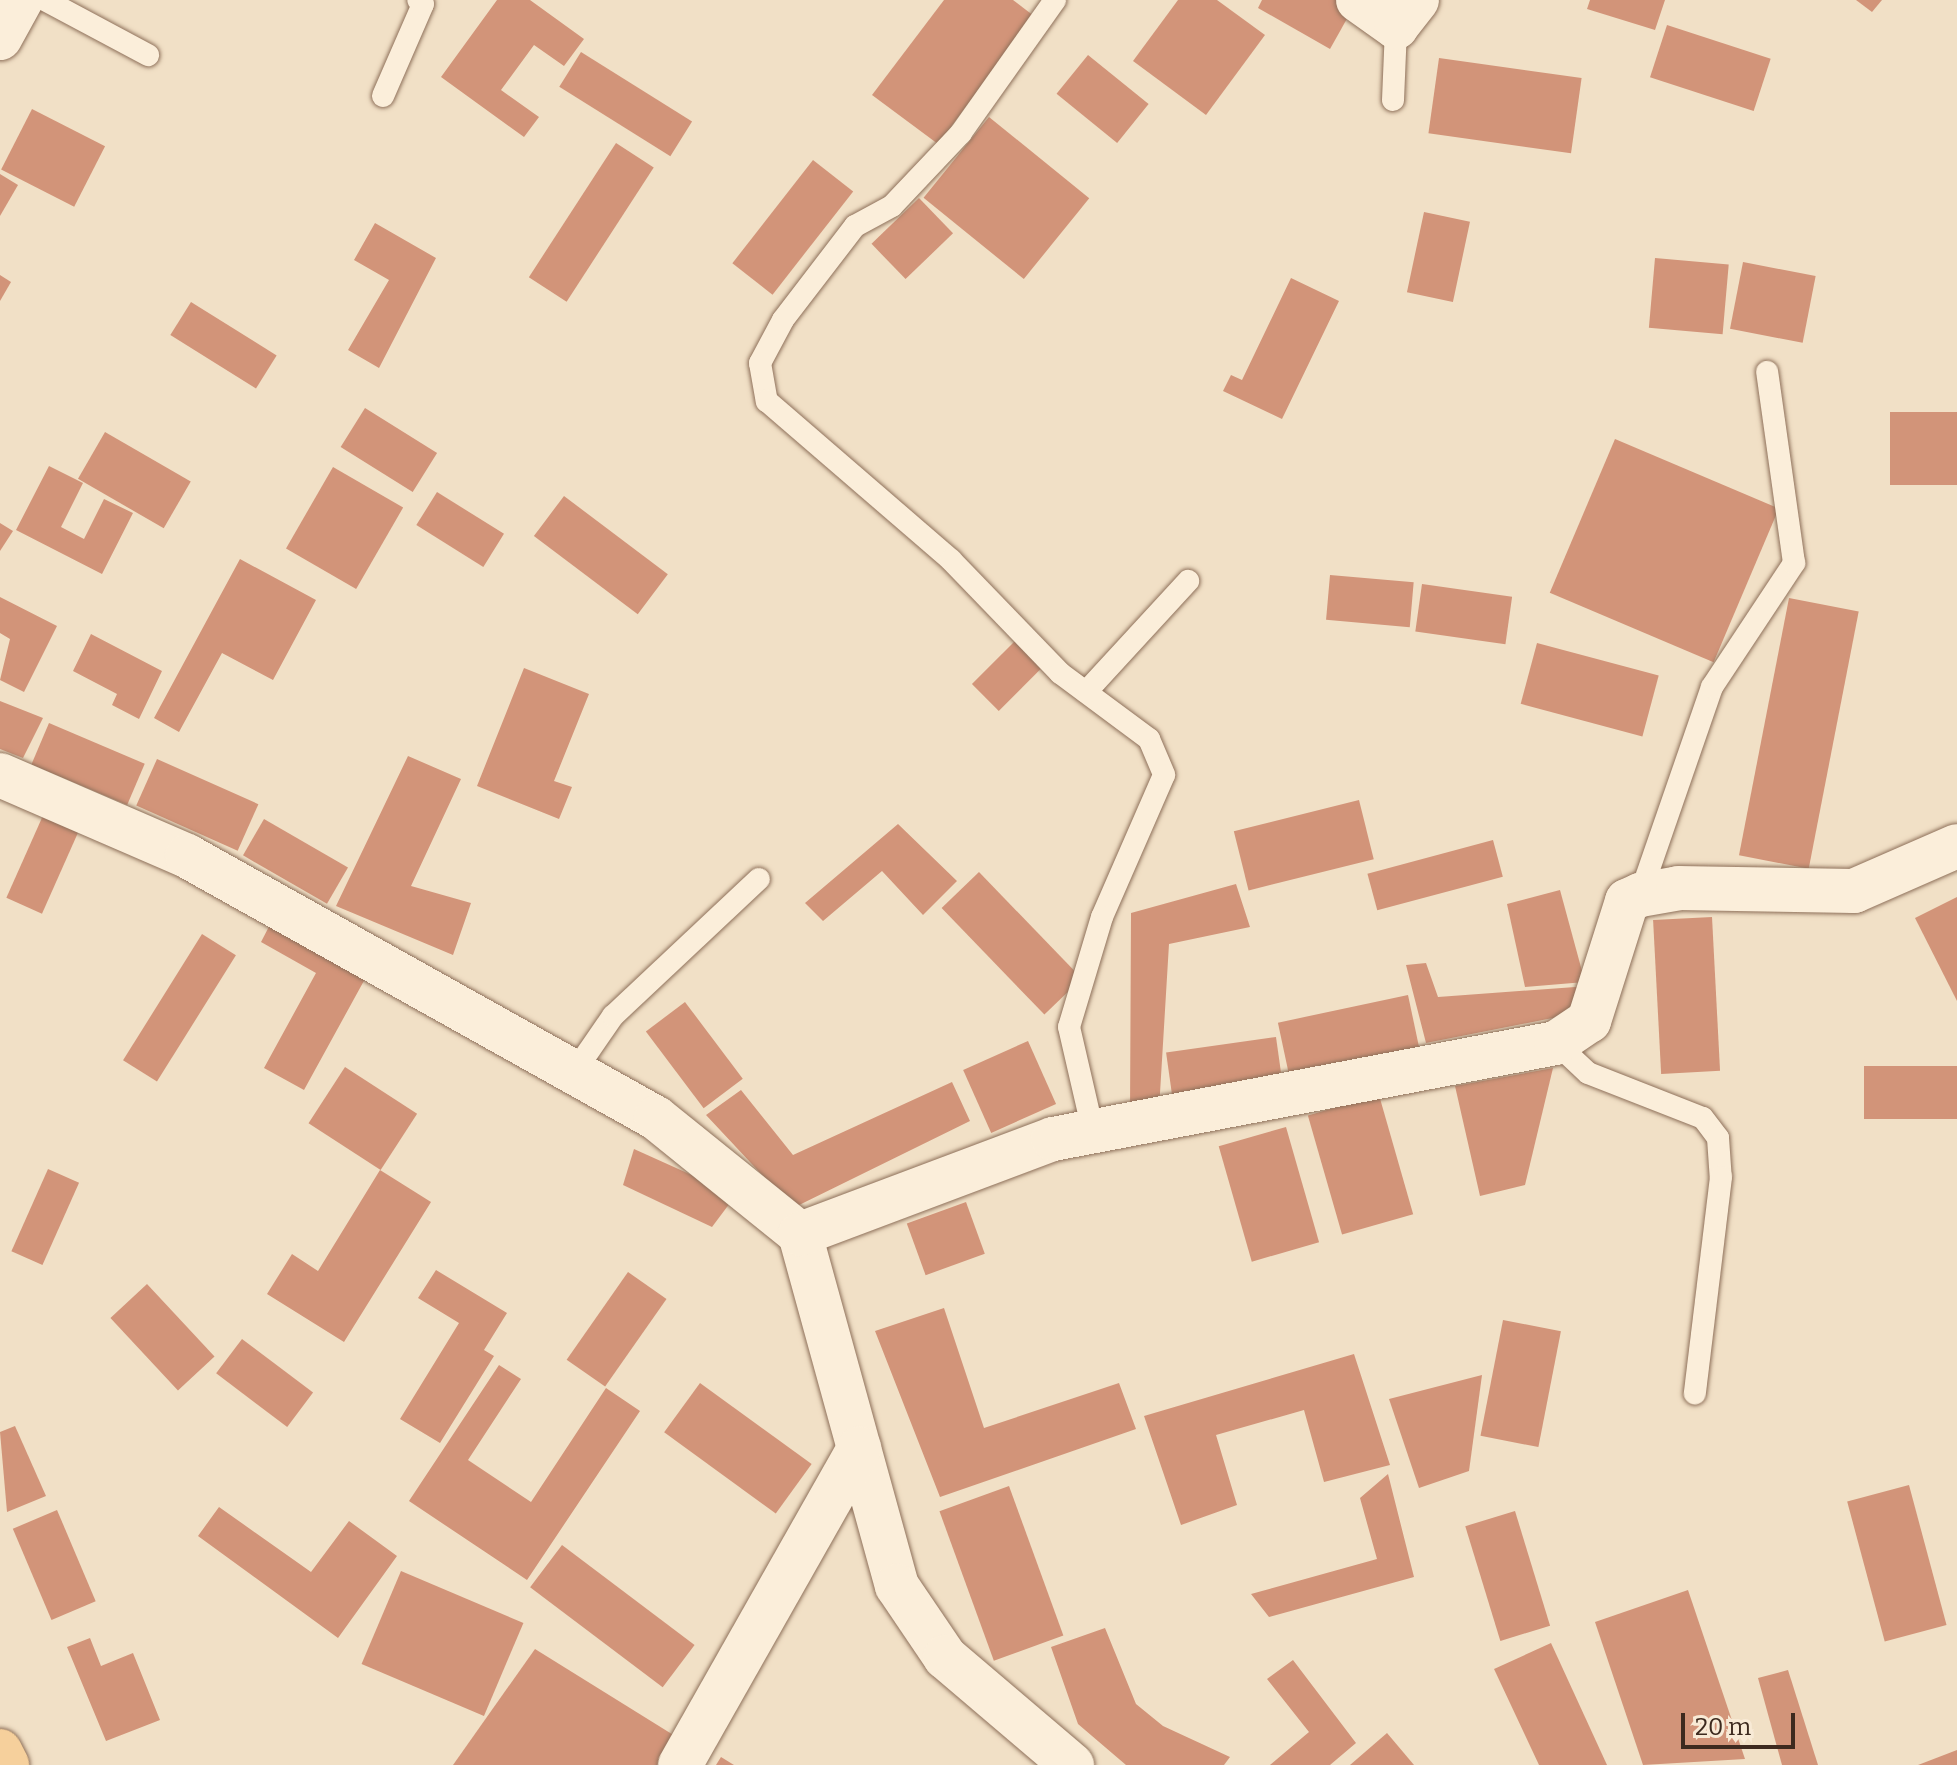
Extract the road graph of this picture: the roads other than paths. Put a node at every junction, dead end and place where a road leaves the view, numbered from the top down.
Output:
1 (21, 0) edge
2 (45, 0) edge
3 (418, 0) edge
4 (1055, 0) edge
5 (1358, 0) edge
6 (1407, 14) edge
7 (0, 38) edge
8 (148, 55) dead end
9 (383, 96) dead end
10 (1393, 100) dead end
11 (1767, 372) dead end
12 (1188, 581) dead end
13 (1086, 692) junction
14 (0, 775) edge
15 (1957, 846) edge
16 (759, 879) dead end
17 (1640, 895) junction
18 (1556, 1043) junction
19 (575, 1071) junction
20 (1093, 1131) junction
21 (800, 1234) junction
22 (1695, 1393) dead end
23 (859, 1448) junction
24 (0, 1751) edge
25 (7, 1765) edge
26 (680, 1765) edge
27 (1072, 1765) edge

1 - 7 street
2 - 8 lane
3 - 9 lane
4 - 13 lane
5 - 6 street
6 - 10 lane
11 - 17 lane
12 - 13 lane
13 - 20 lane
14 - 19 street
15 - 17 street
16 - 19 lane
17 - 18 street
18 - 20 street
18 - 22 lane
19 - 21 street
20 - 21 street
21 - 23 street
23 - 26 street
23 - 27 street
24 - 25 main road

